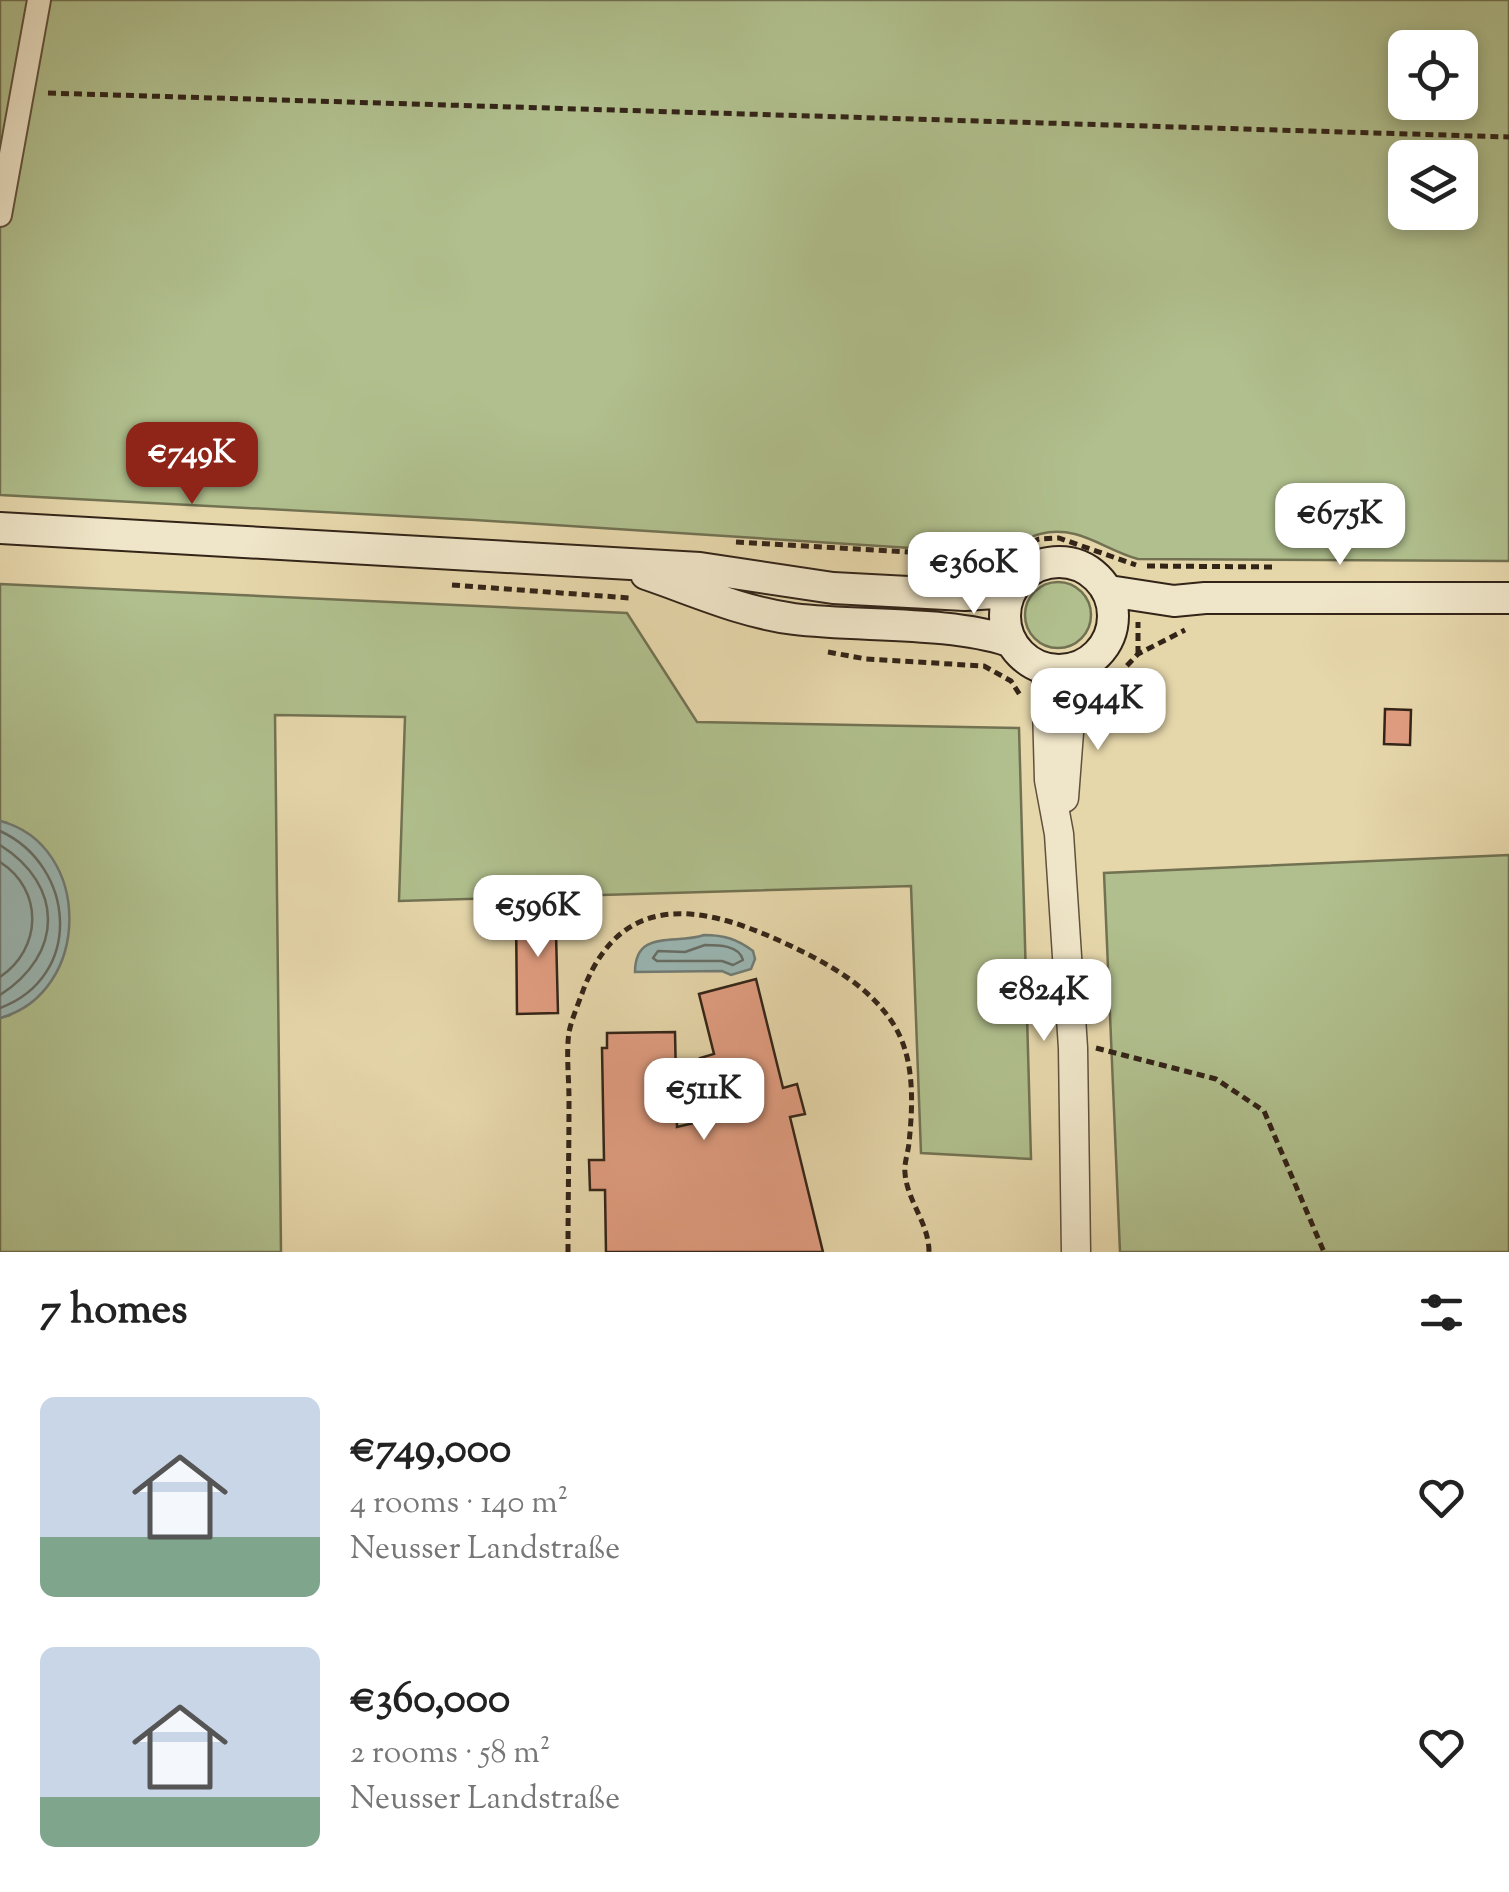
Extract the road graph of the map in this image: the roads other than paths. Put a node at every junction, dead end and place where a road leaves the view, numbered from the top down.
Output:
1 (39, 0) edge
2 (0, 215) edge
3 (0, 528) edge
4 (615, 564) junction
5 (1109, 591) junction
6 (1009, 592) junction
7 (1509, 598) edge
8 (1174, 601) junction
9 (1110, 630) junction
10 (1009, 641) junction
11 (1060, 668) junction
12 (1076, 1252) edge

1 - 2 street
3 - 4 main road
4 - 6 main road
4 - 10 main road
5 - 6 main road
5 - 8 main road
5 - 9 main road
6 - 10 main road
7 - 8 main road
8 - 9 main road
9 - 11 main road
10 - 11 main road
11 - 12 street

